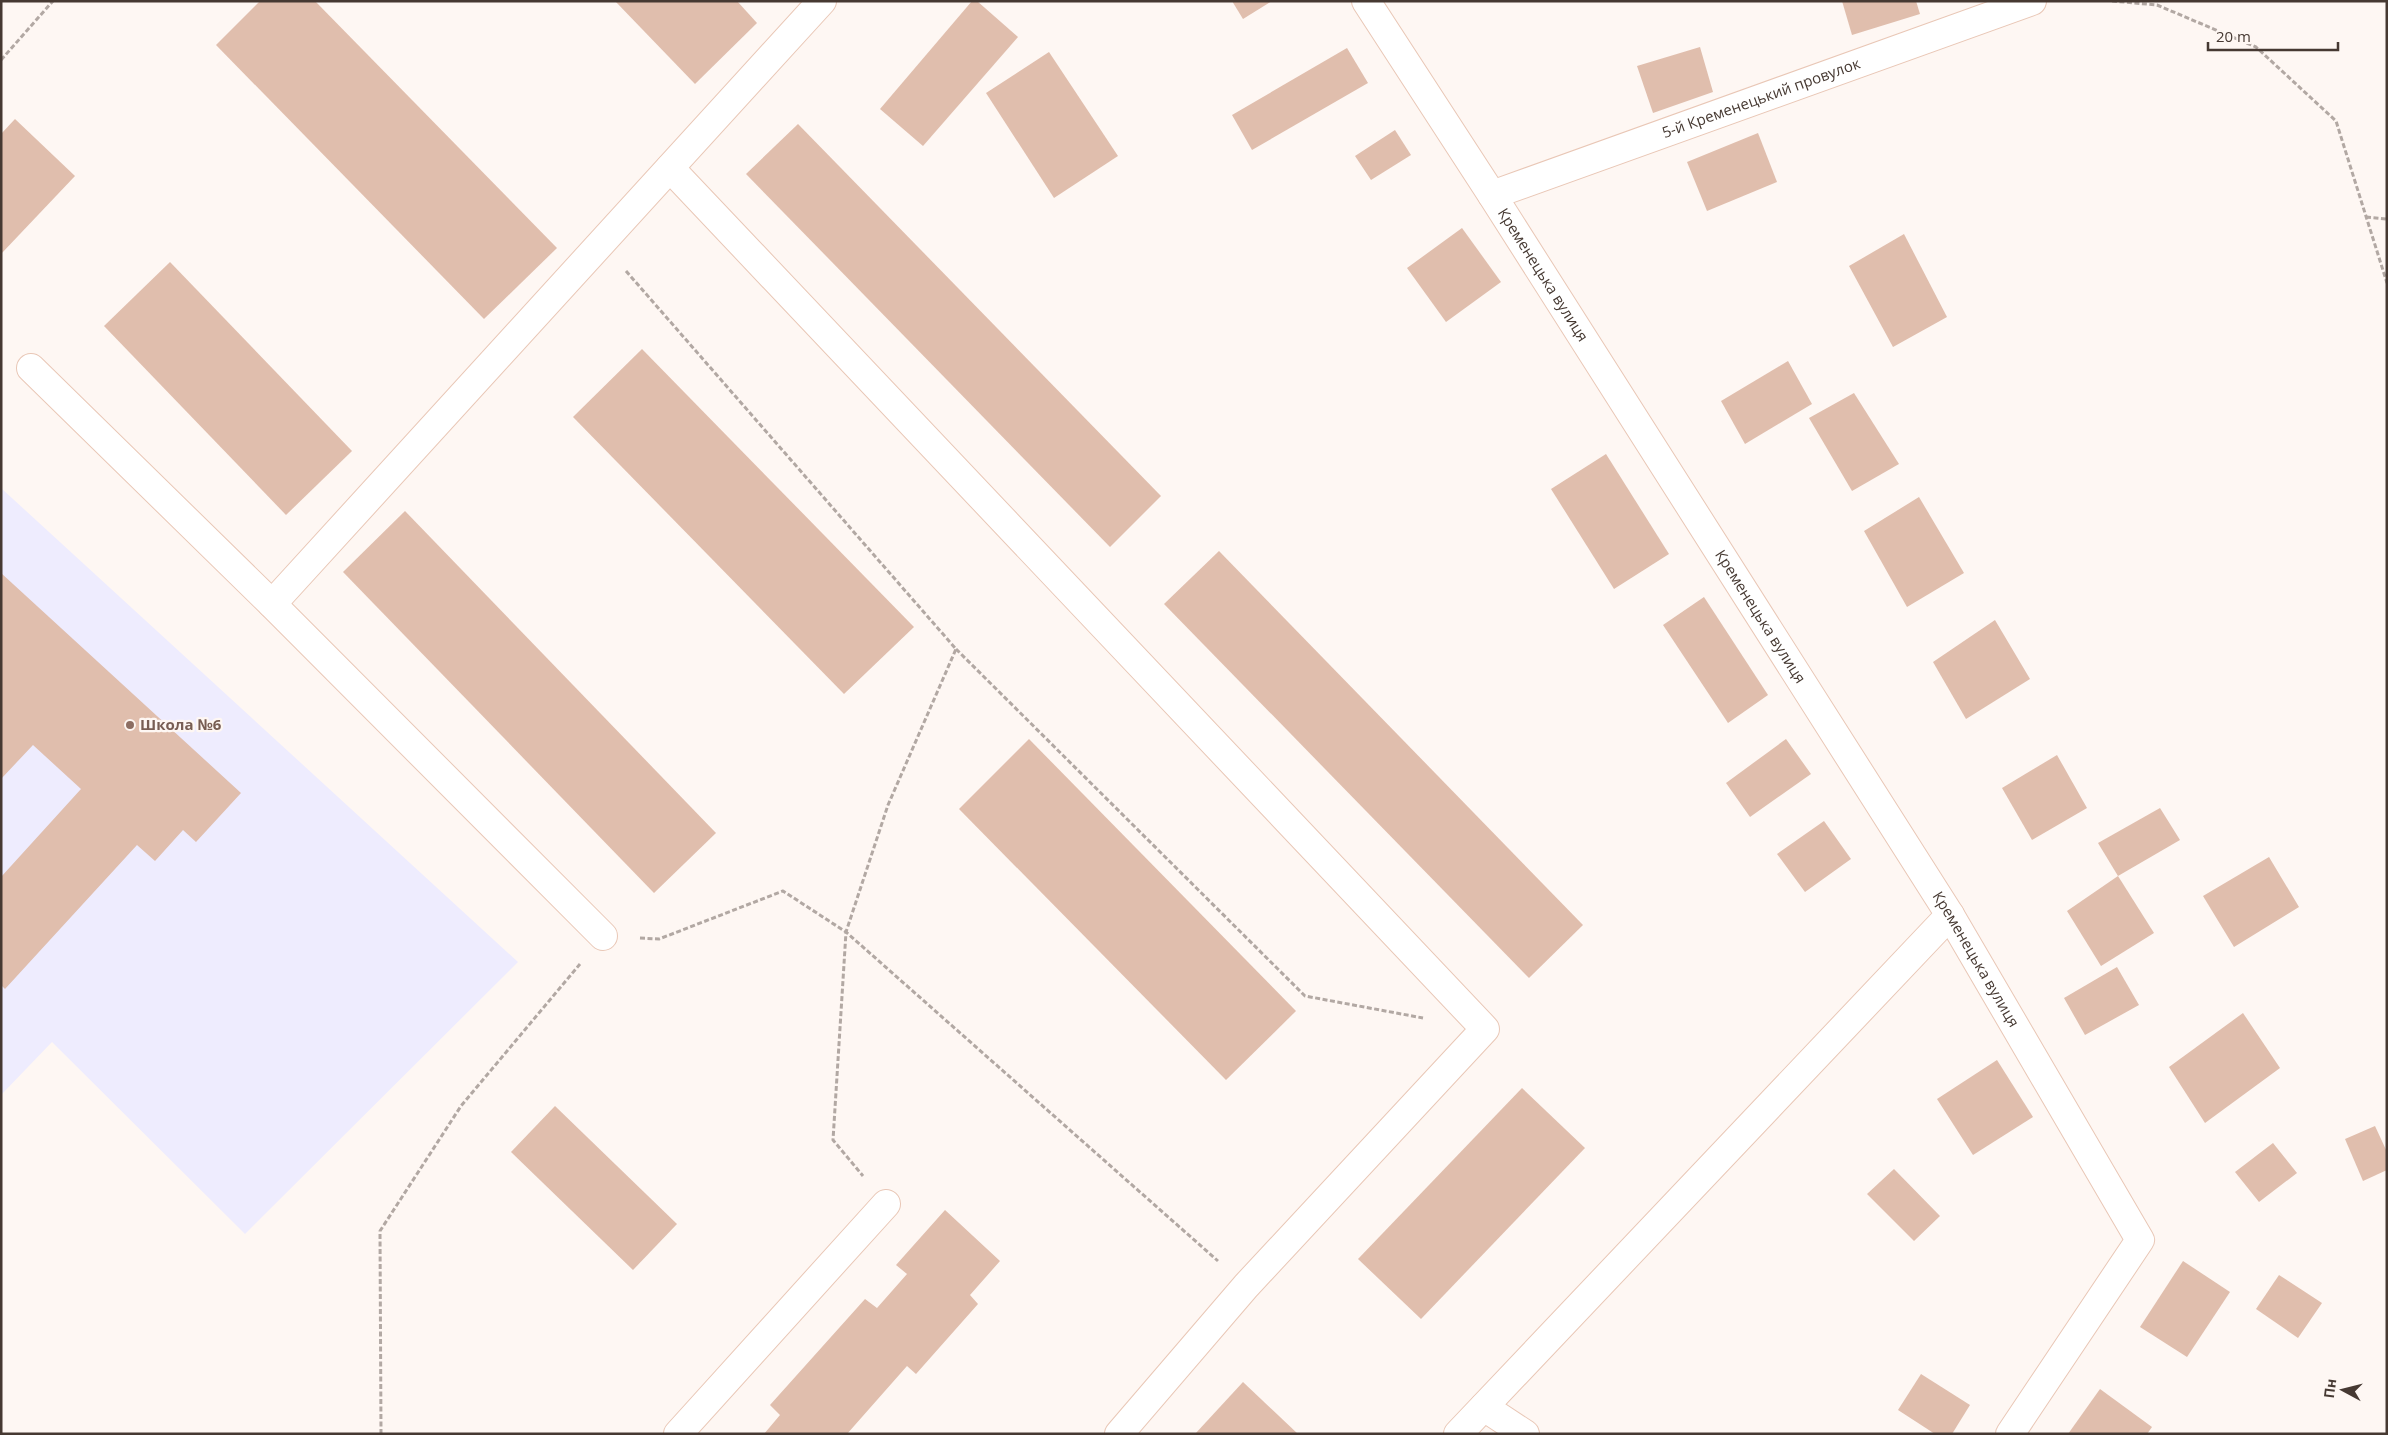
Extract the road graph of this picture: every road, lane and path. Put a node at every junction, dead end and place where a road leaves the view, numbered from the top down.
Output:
1 (53, 1) edge
2 (822, 1) edge
3 (1366, 1) edge
4 (2032, 1) edge
5 (2112, 1) edge
6 (1, 60) edge
7 (670, 168) junction
8 (1492, 195) junction
9 (2366, 217) junction
10 (2387, 218) edge
11 (601, 243) junction
12 (2387, 283) edge
13 (31, 368) dead end
14 (272, 604) junction
15 (956, 649) junction
16 (1950, 916) junction
17 (846, 932) junction
18 (603, 936) junction
19 (1428, 1019) dead end
20 (886, 1204) joint
21 (1246, 1286) junction
22 (1484, 1406) junction
23 (381, 1434) edge
24 (678, 1434) edge
25 (1119, 1434) edge
26 (1458, 1434) edge
27 (1525, 1434) edge
28 (2010, 1434) edge

1 - 6 path
2 - 7 street
3 - 8 street, Кременецька вулиця
4 - 8 street, 5-й Кременецький провулок
5 - 9 path
7 - 11 street
7 - 21 street
8 - 16 street, Кременецька вулиця
9 - 10 path
9 - 12 path
11 - 14 street
11 - 15 path
13 - 14 street
14 - 18 street
15 - 17 path
15 - 19 path
16 - 22 street
16 - 28 street, Кременецька вулиця
17 - 18 path
17 - 20 path
17 - 21 path
18 - 23 path
20 - 24 street
21 - 25 street
22 - 26 street
22 - 27 street

